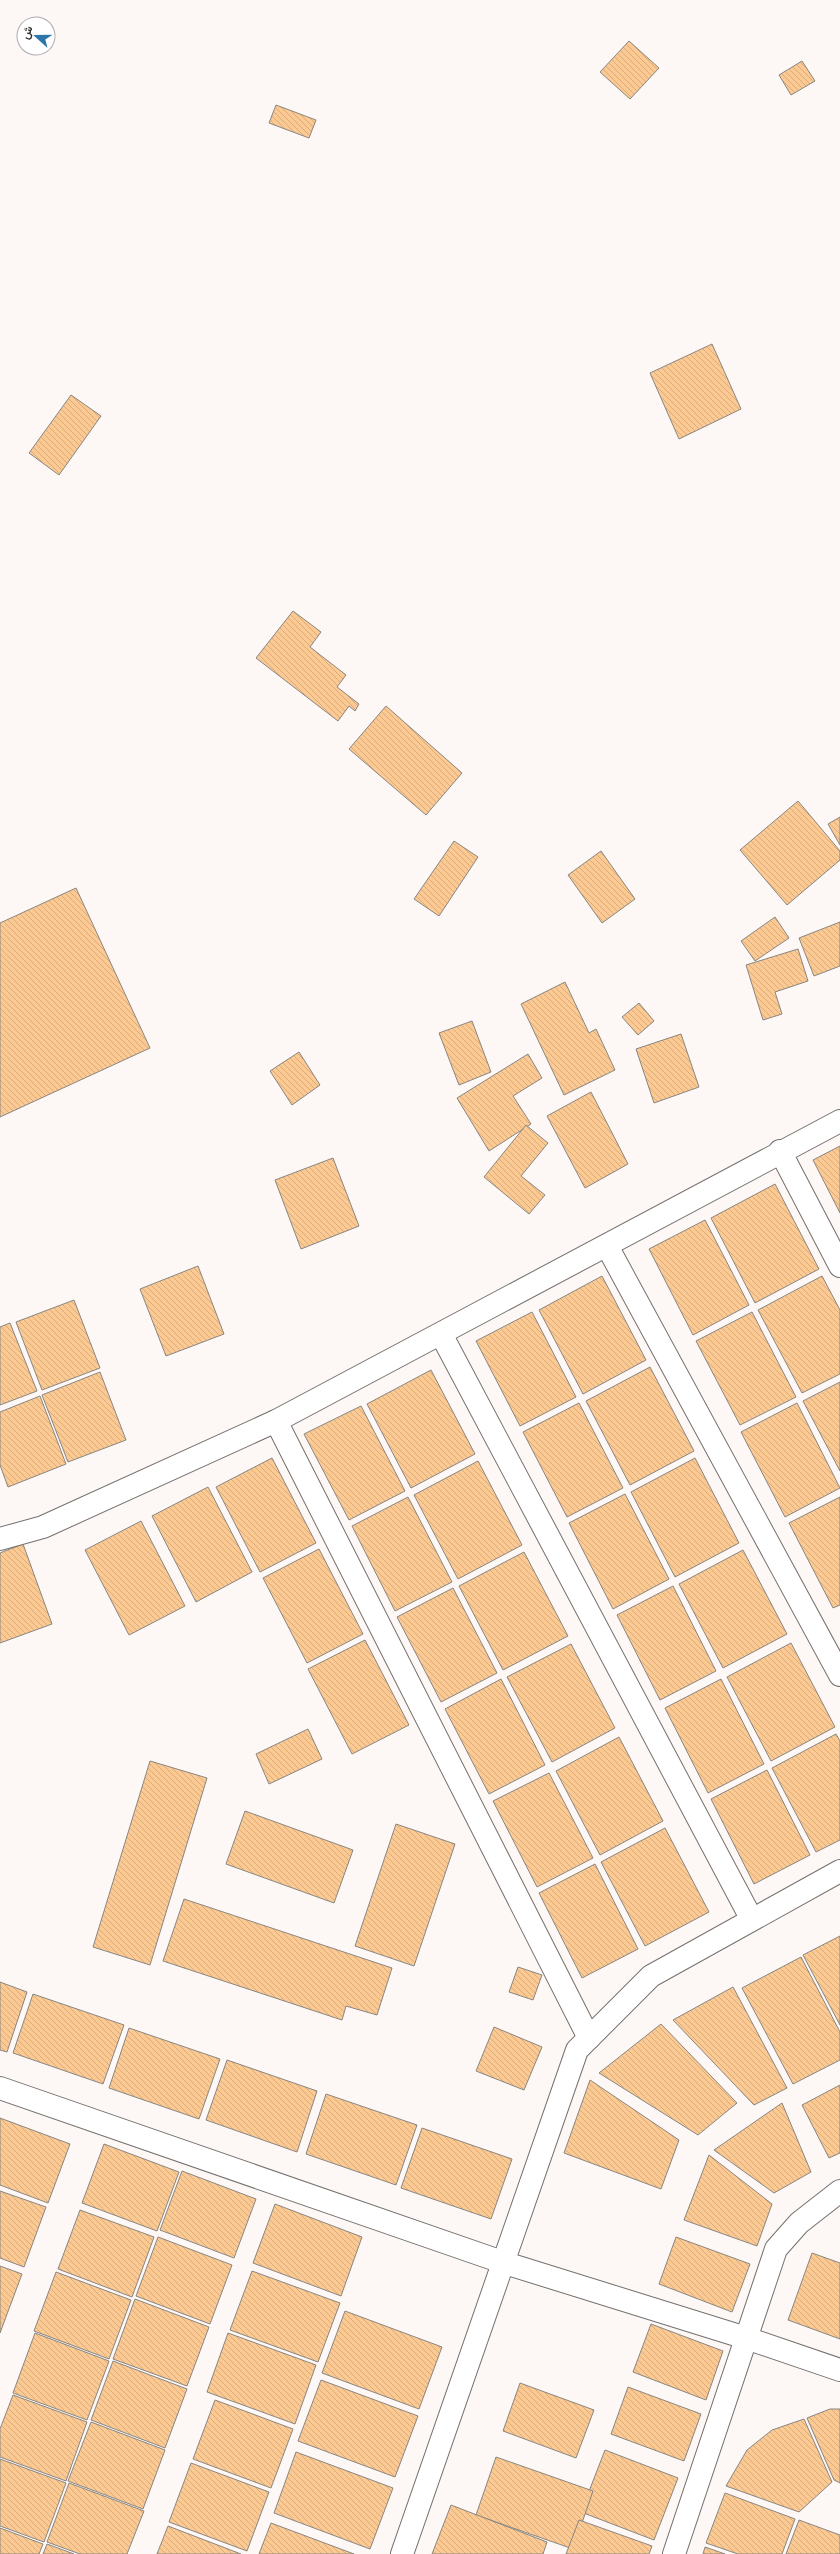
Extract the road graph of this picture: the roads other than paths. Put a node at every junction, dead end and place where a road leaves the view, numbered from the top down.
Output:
1 (840, 1121) edge
2 (780, 1152) junction
3 (607, 1246) junction
4 (840, 1266) edge
5 (441, 1334) junction
6 (276, 1422) junction
7 (0, 1538) edge
8 (840, 1674) edge
9 (840, 1871) edge
10 (751, 1918) junction
11 (589, 2038) junction
12 (0, 2088) edge
13 (840, 2191) edge
14 (505, 2263) junction
15 (746, 2338) junction
16 (840, 2370) edge
17 (402, 2554) edge
18 (674, 2554) edge

1 - 2 street
2 - 3 street
2 - 4 street
3 - 5 street
3 - 8 street
5 - 6 street
5 - 10 street
6 - 7 street
6 - 11 street
9 - 10 street
10 - 11 street
11 - 14 street
12 - 14 street
13 - 15 street
14 - 15 street
14 - 17 street
15 - 16 street
15 - 18 street

